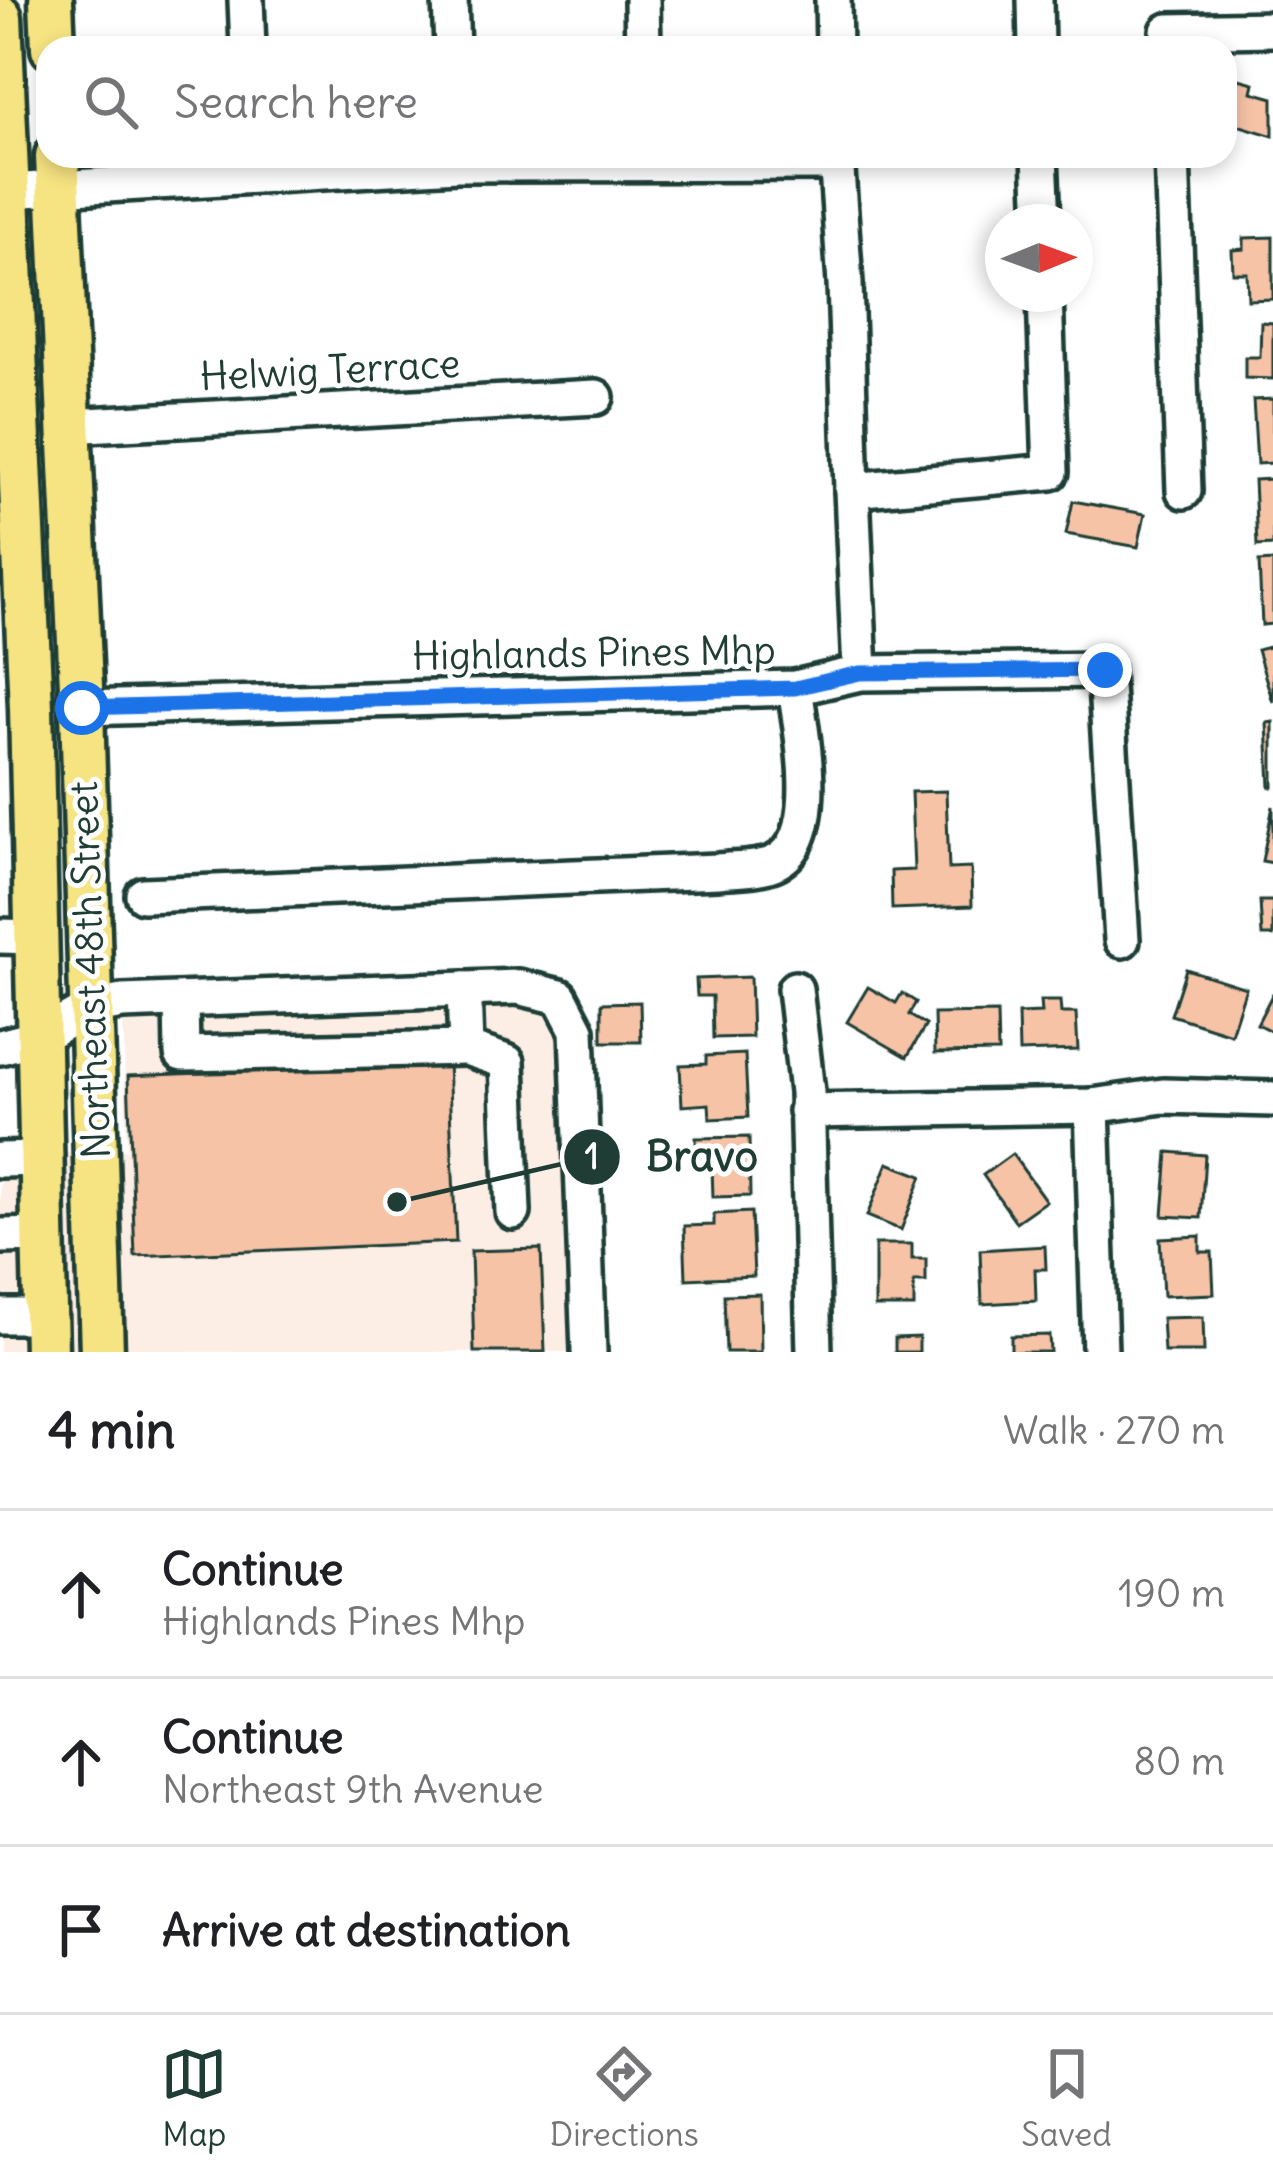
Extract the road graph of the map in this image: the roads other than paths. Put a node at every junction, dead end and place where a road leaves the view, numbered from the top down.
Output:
1 (51, 0) edge
2 (247, 0) edge
3 (450, 0) edge
4 (642, 0) edge
5 (833, 0) edge
6 (1035, 0) edge
7 (0, 17) edge
8 (1168, 26) edge
9 (1273, 28) edge
10 (52, 36) edge
11 (248, 36) edge
12 (452, 36) edge
13 (643, 36) edge
14 (834, 36) edge
15 (1036, 36) edge
16 (169, 168) edge
17 (837, 168) edge
18 (1040, 168) edge
19 (1172, 168) edge
20 (58, 172) edge
21 (8, 191) junction
22 (1041, 204) edge
23 (1046, 312) edge
24 (596, 397) dead end
25 (68, 426) junction
26 (10, 476) edge
27 (852, 490) junction
28 (1184, 491) dead end
29 (13, 583) edge
30 (860, 673) junction
31 (795, 688) junction
32 (16, 708) edge
33 (82, 708) junction
34 (84, 776) junction
35 (142, 895) dead end
36 (18, 937) edge
37 (1122, 940) dead end
38 (795, 988) dead end
39 (464, 989) junction
40 (181, 1000) junction
41 (90, 1008) junction
42 (20, 1042) edge
43 (466, 1048) junction
44 (1273, 1099) edge
45 (1092, 1106) junction
46 (806, 1111) junction
47 (21, 1160) edge
48 (513, 1212) dead end
49 (44, 1235) junction
50 (0, 1236) edge
51 (0, 1316) edge
52 (46, 1334) edge
53 (103, 1352) edge
54 (590, 1352) edge
55 (814, 1352) edge
56 (1100, 1352) edge

1 - 10 main road
2 - 11 street
3 - 12 street
4 - 13 street
5 - 14 street
6 - 15 street
7 - 21 main road, Northeast 48th Street
8 - 9 street
16 - 20 street
17 - 27 street
18 - 22 street
19 - 28 street
20 - 21 street
20 - 25 main road, Northeast 48th Street
21 - 26 main road, Northeast 48th Street
23 - 27 street
24 - 25 street, Helwig Terrace
25 - 33 main road, Northeast 48th Street
26 - 29 main road, Northeast 48th Street
26 - 34 main road
27 - 30 street
29 - 32 main road, Northeast 48th Street
30 - 31 street
30 - 37 street
31 - 33 street, Highlands Pines Mhp
31 - 35 street, Highlands Pines Mhp
32 - 36 main road, Northeast 48th Street
33 - 34 main road, Northeast 48th Street
34 - 41 main road, Northeast 48th Street
36 - 42 main road, Northeast 48th Street
38 - 46 street
39 - 40 street
39 - 43 street
39 - 54 street
40 - 41 street
40 - 43 street
41 - 42 street
41 - 53 main road, Northeast 48th Street
42 - 47 main road, Northeast 48th Street
43 - 48 street
44 - 45 street
45 - 46 street
45 - 56 street
46 - 55 street
47 - 49 main road, Northeast 48th Street
49 - 50 street
49 - 52 main road, Northeast 48th Street
51 - 52 street

